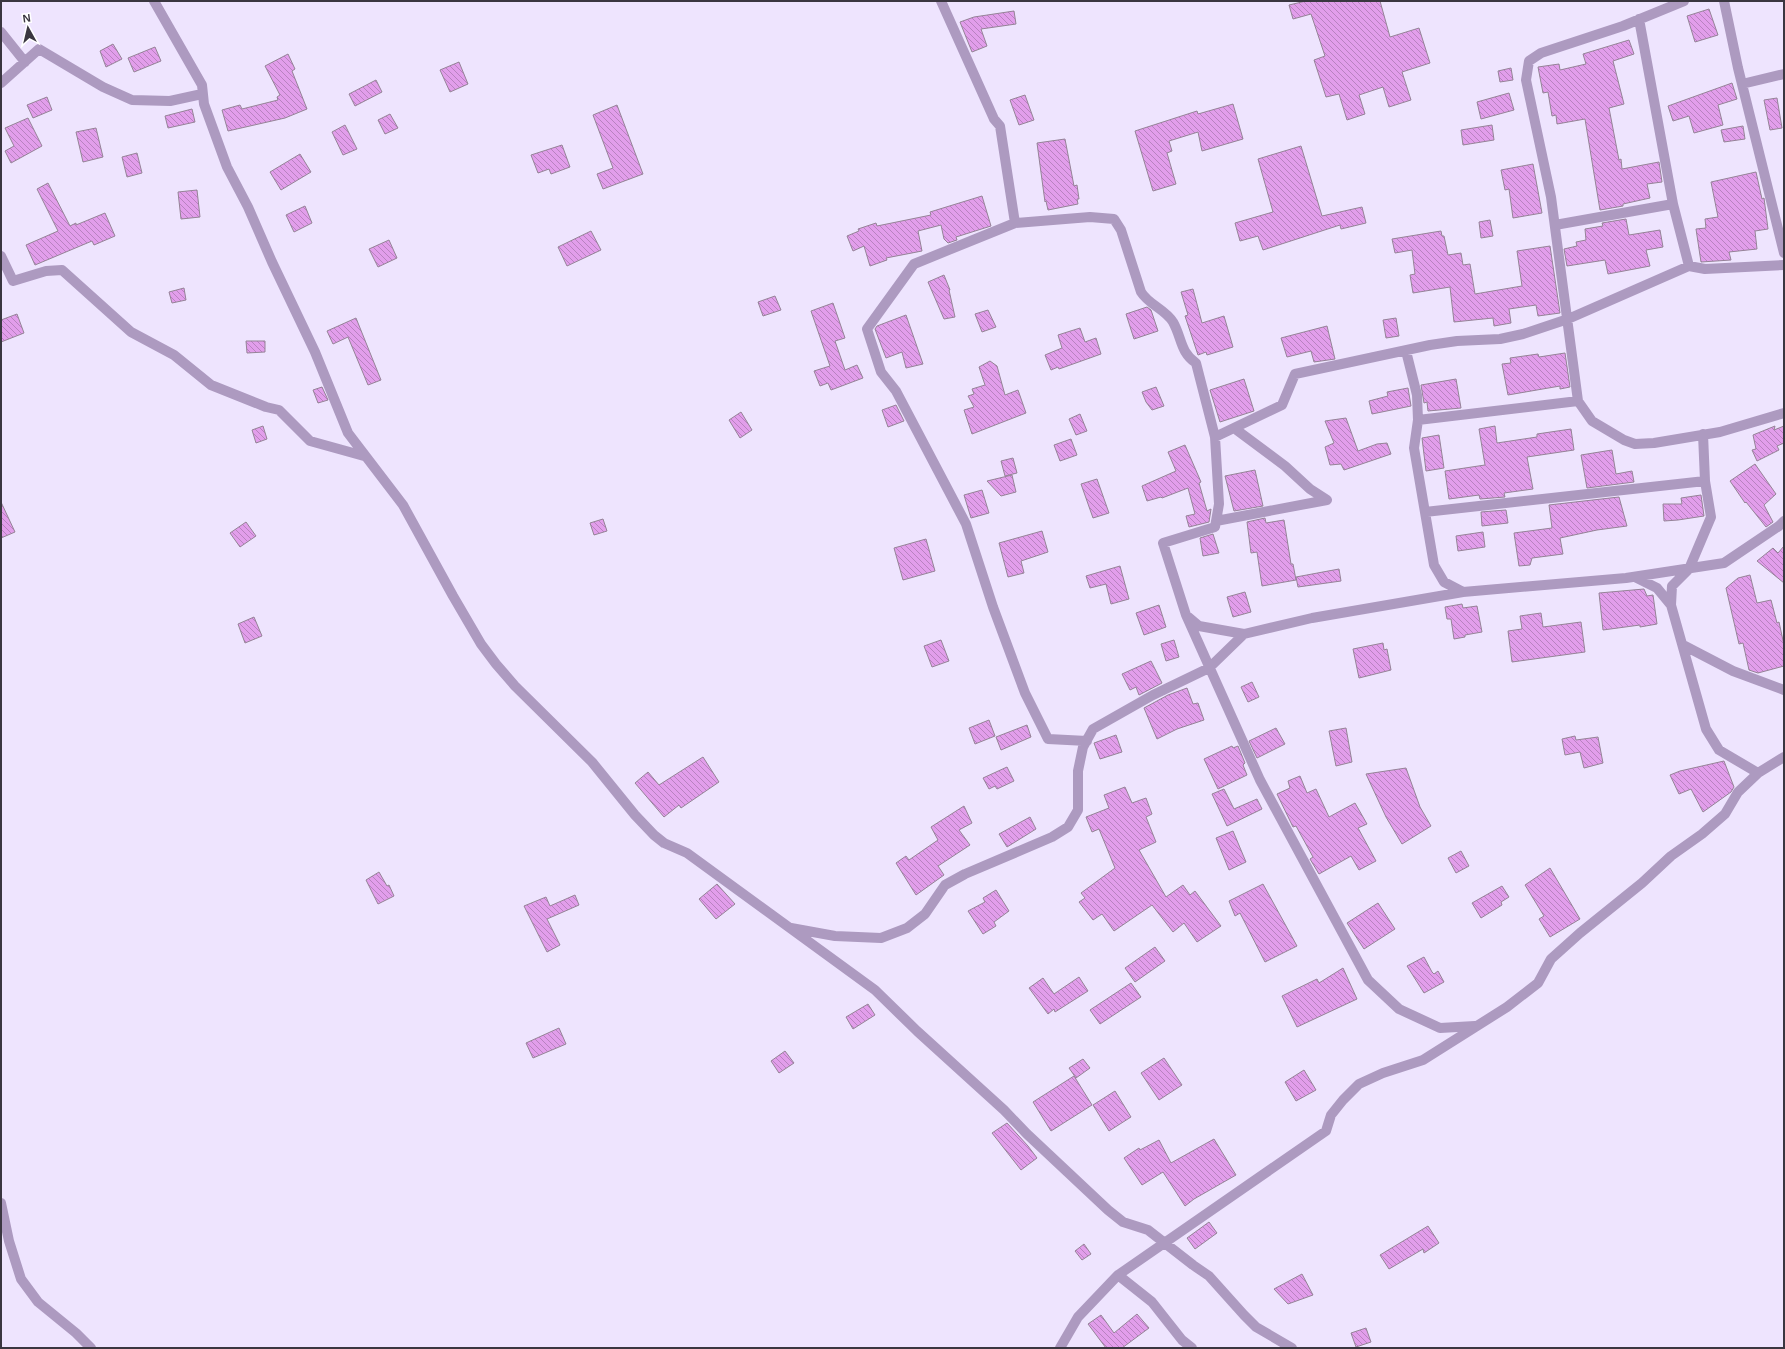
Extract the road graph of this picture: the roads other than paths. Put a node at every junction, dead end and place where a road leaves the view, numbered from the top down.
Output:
1 (154, 1) edge
2 (941, 1) edge
3 (1684, 1) edge
4 (1724, 1) edge
5 (1639, 19) junction
6 (1, 32) edge
7 (24, 62) junction
8 (1784, 74) edge
9 (1, 83) edge
10 (1742, 84) junction
11 (202, 94) junction
12 (1673, 204) junction
13 (1015, 223) junction
14 (1555, 225) junction
15 (1784, 253) edge
16 (1, 256) edge
17 (1784, 265) edge
18 (1689, 266) junction
19 (1568, 319) junction
20 (1406, 352) junction
21 (1578, 402) junction
22 (1784, 413) edge
23 (1418, 420) junction
24 (1234, 428) junction
25 (1703, 434) junction
26 (1215, 437) junction
27 (364, 456) junction
28 (1706, 481) junction
29 (1425, 512) junction
30 (1784, 521) edge
31 (1216, 522) junction
32 (1689, 569) junction
33 (1635, 577) junction
34 (1463, 592) junction
35 (1671, 605) junction
36 (1186, 615) junction
37 (1244, 634) junction
38 (1683, 645) junction
39 (1209, 668) junction
40 (1784, 690) edge
41 (1087, 741) junction
42 (1784, 756) edge
43 (1758, 772) junction
44 (789, 927) junction
45 (1477, 1026) junction
46 (1, 1203) edge
47 (1165, 1243) junction
48 (1118, 1275) junction
49 (91, 1348) edge
50 (1060, 1348) edge
51 (1192, 1348) edge
52 (1292, 1348) edge

1 - 11 street
2 - 13 street
3 - 5 street
4 - 10 street
5 - 12 street
5 - 14 street
6 - 7 street
7 - 9 street
7 - 11 street
8 - 10 street
10 - 15 street
11 - 27 street
12 - 14 street
12 - 18 street
13 - 26 street
13 - 41 street
14 - 19 street
16 - 27 street
17 - 18 street
18 - 19 street
19 - 20 street
19 - 21 street
20 - 23 street
20 - 24 street
21 - 23 street
21 - 25 street
22 - 25 street
23 - 29 street
24 - 26 street
24 - 31 street
25 - 28 street
26 - 31 street
27 - 44 street
28 - 29 street
28 - 32 street
29 - 34 street
30 - 32 street
31 - 36 street
32 - 33 street
32 - 35 street
33 - 34 street
33 - 35 street
34 - 37 street
35 - 38 street
36 - 37 street
36 - 39 street
37 - 39 street
38 - 40 street
38 - 43 street
39 - 41 street
39 - 45 street
41 - 44 street
42 - 43 street
43 - 45 street
44 - 47 street
45 - 47 street
46 - 49 street
47 - 48 street
47 - 52 street
48 - 50 street
48 - 51 street

